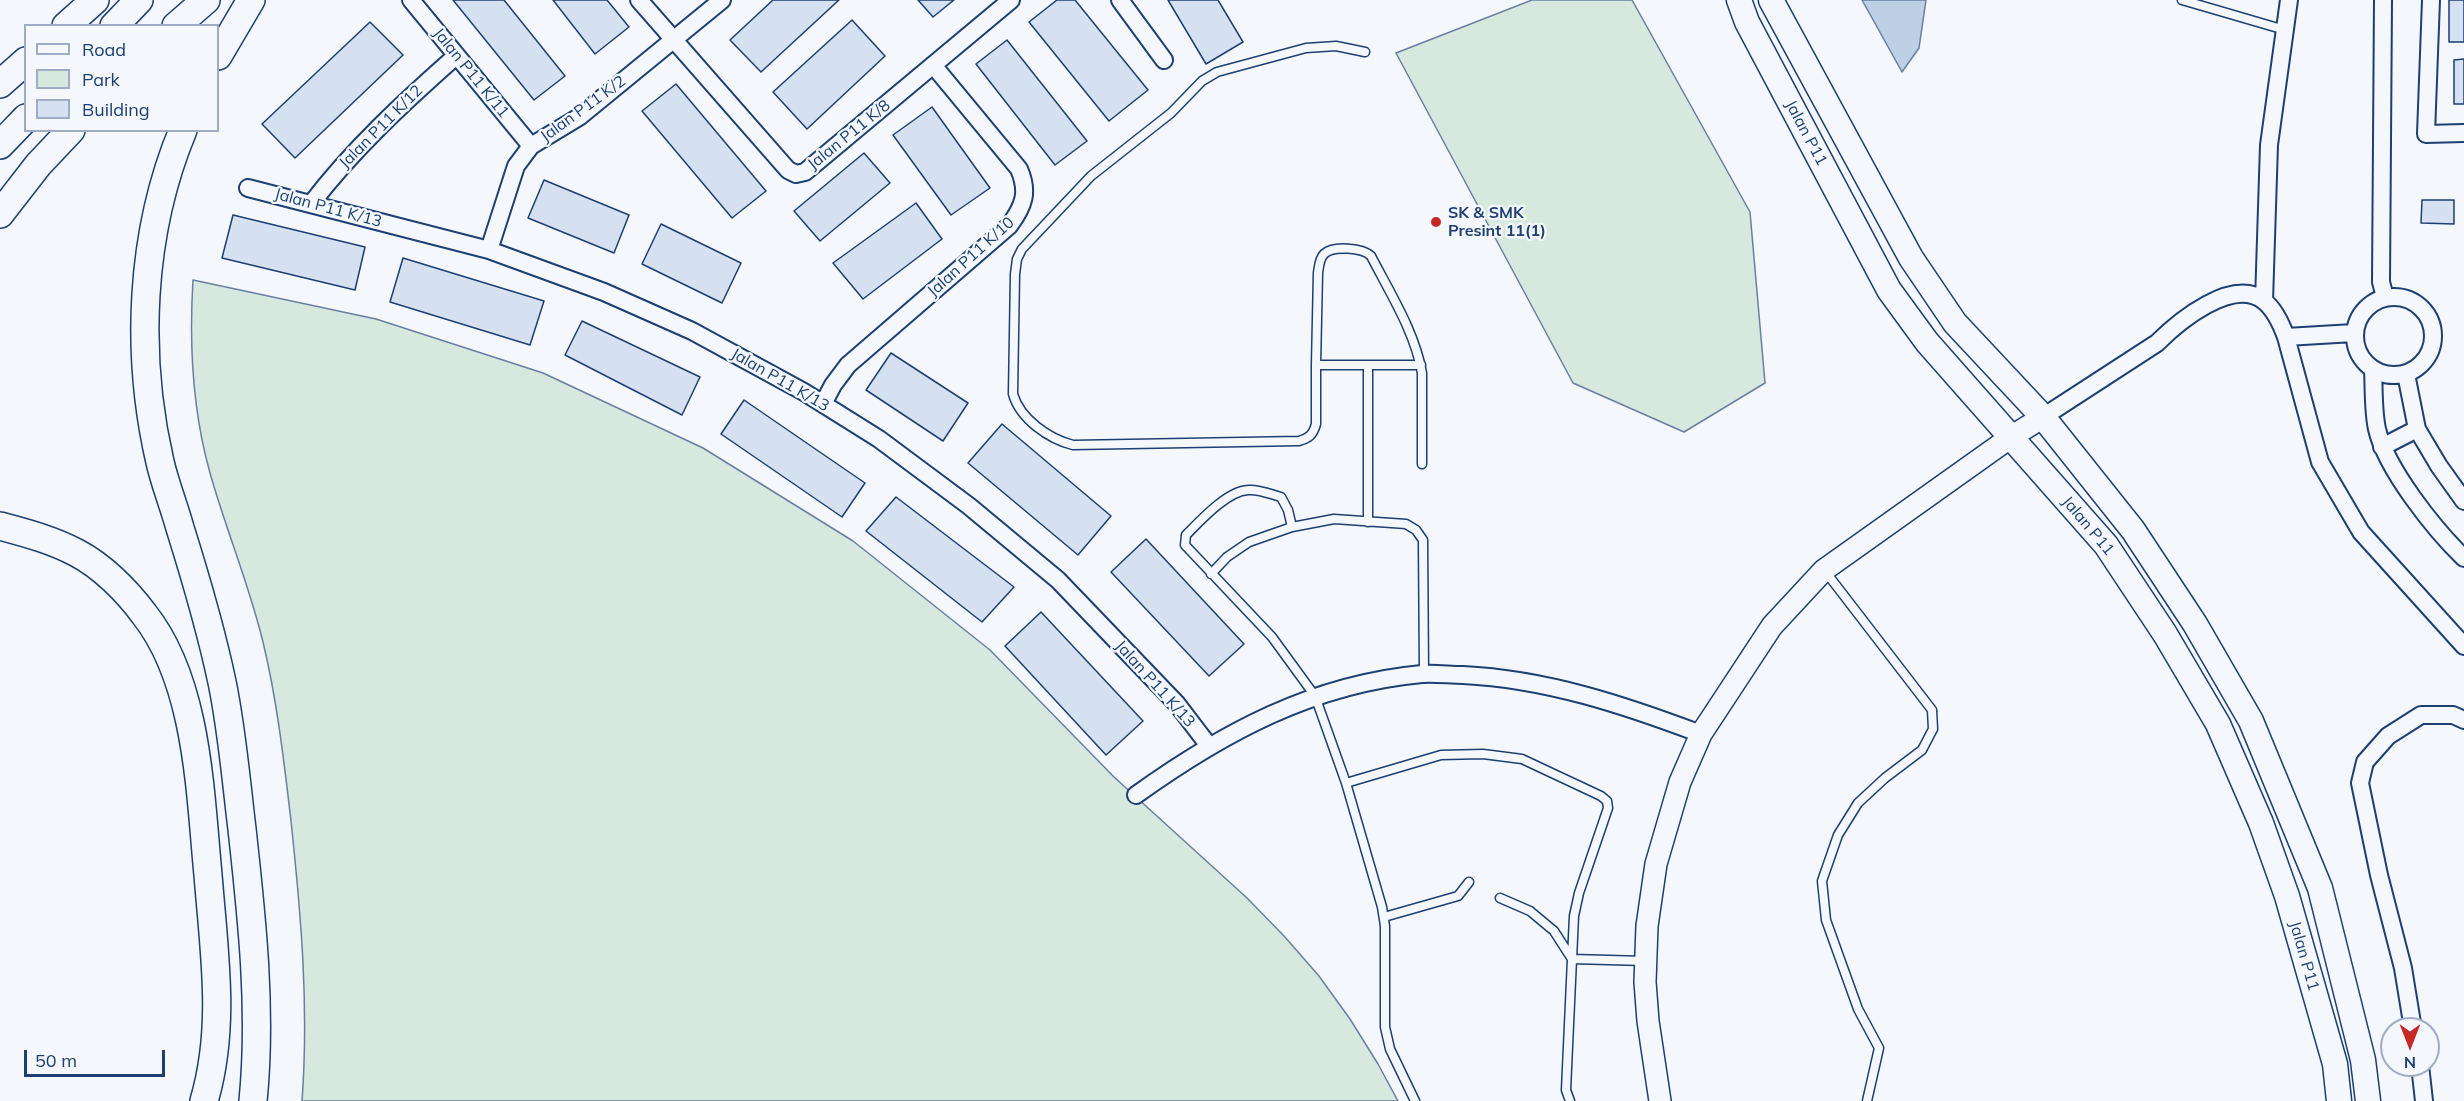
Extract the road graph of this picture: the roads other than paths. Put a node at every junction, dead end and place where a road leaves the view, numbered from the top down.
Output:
1 (95, 0) edge
2 (139, 0) edge
3 (206, 0) edge
4 (251, 0) edge
5 (411, 0) edge
6 (639, 0) edge
7 (722, 0) edge
8 (1011, 0) edge
9 (1120, 0) edge
10 (1738, 0) edge
11 (1771, 0) edge
12 (2182, 0) edge
13 (2289, 0) edge
14 (2382, 0) edge
15 (2431, 0) edge
16 (68, 24) edge
17 (116, 24) edge
18 (178, 24) edge
19 (2286, 30) junction
20 (674, 40) junction
21 (1365, 52) dead end
22 (219, 54) edge
23 (456, 56) junction
24 (1164, 60) dead end
25 (24, 63) edge
26 (933, 66) junction
27 (0, 84) edge
28 (24, 120) edge
29 (69, 132) edge
30 (182, 132) edge
31 (2464, 133) edge
32 (0, 145) edge
33 (531, 146) junction
34 (248, 188) dead end
35 (311, 204) junction
36 (0, 214) edge
37 (489, 250) junction
38 (2385, 297) junction
39 (2264, 301) junction
40 (2354, 333) junction
41 (2286, 337) junction
42 (1421, 364) junction
43 (1316, 365) junction
44 (1368, 366) junction
45 (2373, 370) junction
46 (2406, 374) junction
47 (823, 404) junction
48 (2043, 417) junction
49 (2417, 429) junction
50 (2011, 437) junction
51 (2382, 447) junction
52 (1422, 464) dead end
53 (2464, 501) edge
54 (1368, 522) junction
55 (0, 526) edge
56 (1292, 526) junction
57 (2464, 558) edge
58 (1824, 570) junction
59 (1211, 574) junction
60 (2464, 646) edge
61 (1424, 674) junction
62 (1315, 696) junction
63 (2464, 720) edge
64 (1701, 734) junction
65 (1209, 746) junction
66 (1346, 783) junction
67 (1136, 795) dead end
68 (1469, 882) dead end
69 (1500, 898) dead end
70 (1384, 917) junction
71 (1572, 959) junction
72 (1646, 962) junction
73 (2412, 1017) edge
74 (2421, 1077) edge
75 (1566, 1090) junction
76 (204, 1101) edge
77 (253, 1101) edge
78 (1415, 1101) edge
79 (1562, 1101) edge
80 (1570, 1101) edge
81 (1660, 1101) edge
82 (1868, 1101) edge
83 (2339, 1101) edge
84 (2368, 1101) edge
85 (2424, 1101) edge

1 - 16 main road
2 - 17 main road
3 - 18 main road
4 - 22 main road
5 - 23 street, Jalan P11 K/11
6 - 20 street
7 - 20 street, Jalan P11 K/2
8 - 26 street, Jalan P11 K/8
9 - 24 street
10 - 50 main road, Jalan P11
11 - 48 main road, Jalan P11
12 - 19 lane
13 - 19 street
14 - 38 street
15 - 31 street
19 - 39 street
20 - 26 street, Jalan P11 K/8
20 - 33 street, Jalan P11 K/2
21 - 43 lane
23 - 33 street, Jalan P11 K/11
23 - 35 street, Jalan P11 K/12
25 - 27 main road
26 - 47 street, Jalan P11 K/10
28 - 32 main road
29 - 36 main road
30 - 77 main road
33 - 37 street, Jalan P11 K/2
34 - 35 street, Jalan P11 K/13
35 - 37 street, Jalan P11 K/13
37 - 47 street, Jalan P11 K/13
38 - 40 street
38 - 46 street
39 - 41 street
39 - 48 street
40 - 41 street
40 - 45 street
41 - 60 street
42 - 43 lane
42 - 44 lane
42 - 52 lane
43 - 44 lane
44 - 54 lane
45 - 46 street
45 - 51 street
46 - 49 street
47 - 65 street, Jalan P11 K/13
48 - 50 street
48 - 84 main road, Jalan P11
49 - 51 street
49 - 53 street
50 - 58 street
50 - 83 main road, Jalan P11
51 - 57 street
54 - 56 lane
54 - 61 lane
55 - 76 main road
56 - 59 lane
56 - 59 lane
58 - 64 street
58 - 82 lane
59 - 62 lane
61 - 62 street
61 - 64 street
62 - 65 street
62 - 66 lane
63 - 73 street
64 - 72 street
65 - 67 street
66 - 70 lane
66 - 71 lane
68 - 70 lane
69 - 71 lane
70 - 78 lane
71 - 72 lane
71 - 75 lane
72 - 81 street
74 - 85 street
75 - 79 lane
75 - 80 lane

